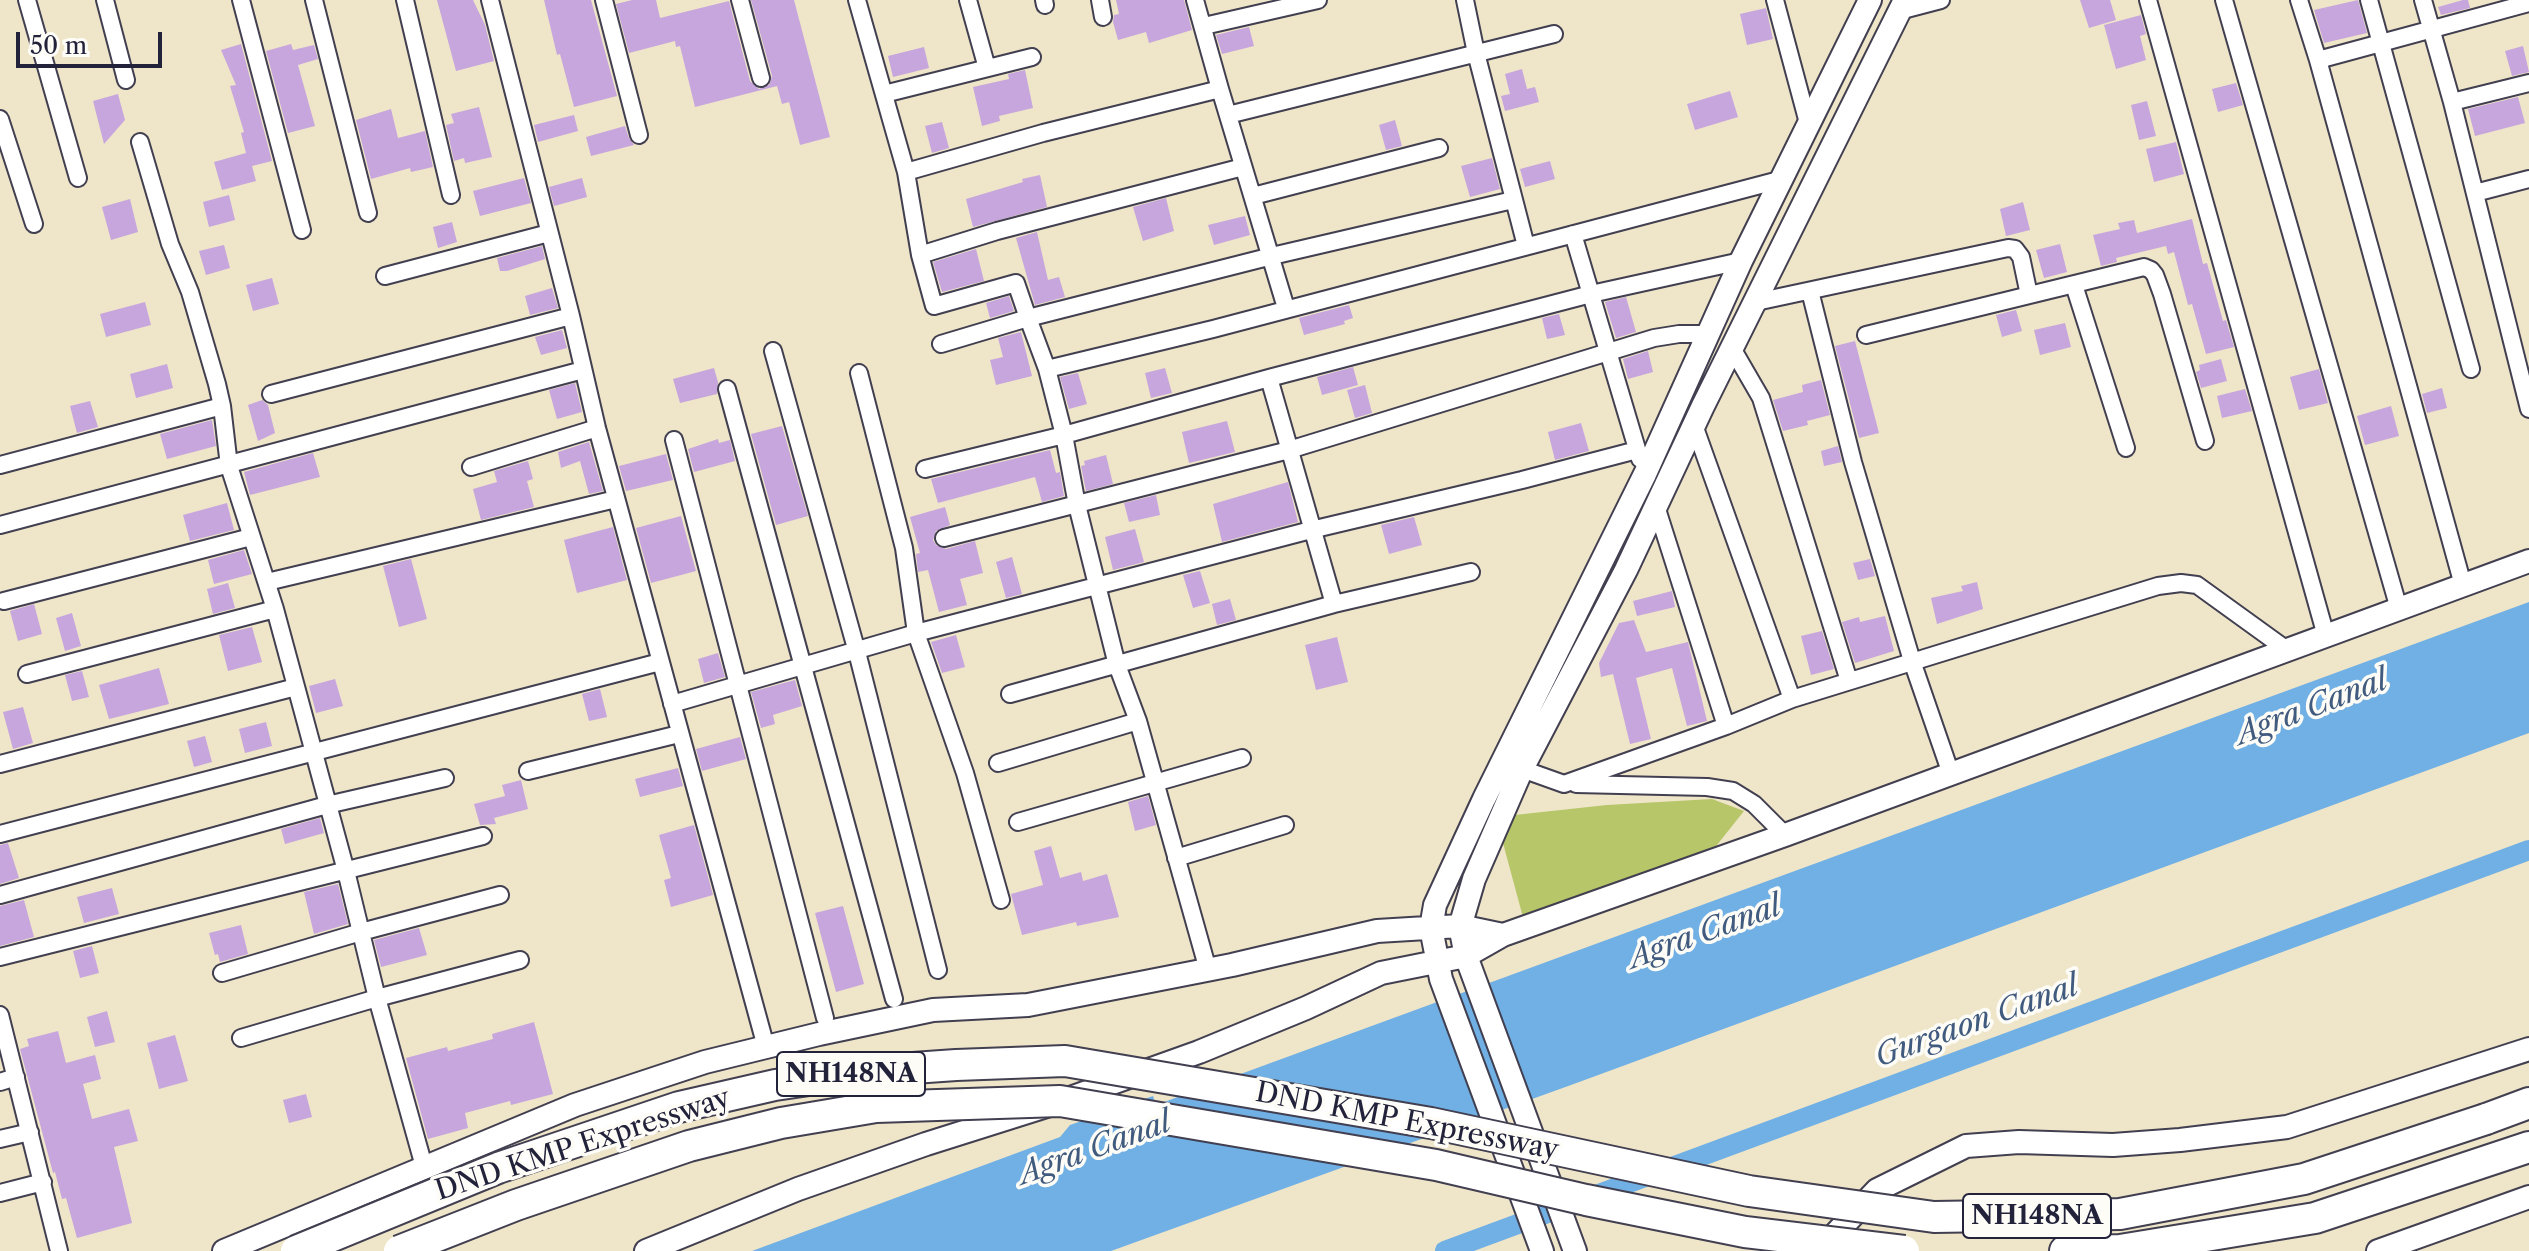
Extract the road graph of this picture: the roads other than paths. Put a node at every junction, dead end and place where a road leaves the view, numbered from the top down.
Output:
1 (27, 0) edge
2 (105, 0) edge
3 (241, 0) edge
4 (314, 0) edge
5 (405, 0) edge
6 (490, 0) edge
7 (604, 0) edge
8 (740, 0) edge
9 (857, 0) edge
10 (968, 0) edge
11 (1100, 0) edge
12 (1195, 0) edge
13 (1318, 0) edge
14 (1465, 0) edge
15 (1775, 0) edge
16 (1870, 0) edge
17 (1941, 0) edge
18 (2148, 0) edge
19 (2224, 0) edge
20 (2299, 0) edge
21 (2369, 0) edge
22 (2423, 0) edge
23 (2529, 3) edge
24 (1902, 5) edge
25 (1103, 17) dead end
26 (1204, 26) junction
27 (2431, 29) junction
28 (1554, 34) dead end
29 (2382, 43) junction
30 (1476, 53) junction
31 (1032, 57) dead end
32 (2318, 60) junction
33 (987, 68) junction
34 (761, 78) dead end
35 (126, 80) dead end
36 (2529, 83) edge
37 (1220, 89) junction
38 (884, 94) junction
39 (2452, 102) junction
40 (1228, 115) junction
41 (0, 119) edge
42 (1808, 123) junction
43 (639, 135) dead end
44 (140, 142) dead end
45 (1439, 148) dead end
46 (1243, 167) junction
47 (906, 172) junction
48 (78, 178) dead end
49 (1783, 179) junction
50 (2529, 179) edge
51 (2475, 193) junction
52 (451, 195) dead end
53 (1253, 196) junction
54 (1513, 200) junction
55 (368, 213) dead end
56 (34, 224) dead end
57 (302, 230) dead end
58 (549, 233) junction
59 (1573, 234) junction
60 (1526, 246) junction
61 (920, 255) junction
62 (1272, 256) junction
63 (1741, 261) junction
64 (385, 276) dead end
65 (2074, 285) junction
66 (1810, 291) junction
67 (1591, 294) junction
68 (2029, 295) junction
69 (1756, 302) junction
70 (1286, 308) junction
71 (571, 316) junction
72 (1028, 318) junction
73 (1709, 334) junction
74 (1866, 335) dead end
75 (941, 344) dead end
76 (1732, 348) junction
77 (773, 351) dead end
78 (1607, 354) junction
79 (1047, 369) junction
80 (2471, 369) dead end
81 (583, 370) junction
82 (859, 373) dead end
83 (1269, 378) junction
84 (727, 389) dead end
85 (271, 394) dead end
86 (222, 406) junction
87 (2529, 409) edge
88 (1694, 425) junction
89 (597, 428) junction
90 (1064, 435) junction
91 (674, 440) dead end
92 (2205, 441) dead end
93 (2126, 448) dead end
94 (1289, 450) junction
95 (1637, 450) junction
96 (0, 465) edge
97 (229, 466) junction
98 (471, 467) dead end
99 (925, 469) dead end
100 (1645, 474) junction
101 (616, 499) junction
102 (1077, 505) junction
103 (1656, 506) junction
104 (0, 525) edge
105 (1311, 530) junction
106 (251, 537) junction
107 (944, 538) dead end
108 (2529, 561) edge
109 (1471, 572) dead end
110 (267, 582) junction
111 (2463, 585) junction
112 (1096, 587) junction
113 (4, 601) dead end
114 (1334, 604) junction
115 (275, 609) junction
116 (2399, 609) junction
117 (916, 633) junction
118 (2326, 636) junction
119 (2287, 650) junction
120 (857, 652) junction
121 (1912, 661) junction
122 (660, 662) junction
123 (1117, 665) junction
124 (802, 666) junction
125 (27, 674) dead end
126 (1849, 681) junction
127 (738, 685) junction
128 (296, 687) junction
129 (1010, 694) dead end
130 (1792, 699) junction
131 (672, 704) junction
132 (1138, 721) junction
133 (1726, 726) junction
134 (679, 734) junction
135 (312, 751) junction
136 (1242, 758) dead end
137 (998, 763) dead end
138 (0, 764) edge
139 (1522, 769) junction
140 (528, 771) dead end
141 (1951, 774) junction
142 (445, 778) dead end
143 (1154, 782) junction
144 (1564, 784) junction
145 (327, 805) junction
146 (1018, 822) dead end
147 (1285, 825) dead end
148 (0, 834) edge
149 (1785, 835) junction
150 (483, 836) dead end
151 (1176, 858) junction
152 (346, 871) junction
153 (0, 895) edge
154 (500, 895) dead end
155 (1001, 900) dead end
156 (1460, 926) junction
157 (1431, 928) junction
158 (361, 932) junction
159 (1503, 935) junction
160 (0, 957) edge
161 (520, 960) dead end
162 (1468, 964) junction
163 (938, 970) dead end
164 (1208, 970) junction
165 (1439, 971) junction
166 (222, 973) dead end
167 (377, 998) junction
168 (894, 999) dead end
169 (0, 1015) edge
170 (825, 1018) dead end
171 (241, 1038) dead end
172 (766, 1047) junction
173 (2529, 1049) edge
174 (8, 1079) edge
175 (2529, 1103) edge
176 (30, 1132) junction
177 (0, 1139) edge
178 (2529, 1147) edge
179 (425, 1170) junction
180 (43, 1182) junction
181 (0, 1193) edge
182 (2529, 1197) edge
183 (59, 1251) edge
184 (224, 1251) edge
185 (296, 1251) edge
186 (399, 1251) edge
187 (646, 1251) edge
188 (1542, 1251) edge
189 (1575, 1251) edge
190 (1819, 1251) edge
191 (1904, 1251) edge
192 (2065, 1251) edge
193 (2378, 1251) edge

1 - 48 street
2 - 35 street
3 - 57 street
4 - 55 street
5 - 52 street
6 - 58 street
7 - 43 street
8 - 34 street
9 - 38 street
10 - 33 street
11 - 25 street
12 - 26 street
13 - 26 street
14 - 30 street
15 - 42 street
16 - 42 street
17 - 24 street
18 - 118 street
19 - 116 street
20 - 32 street
21 - 29 street
22 - 27 street
23 - 27 street
24 - 69 street
26 - 37 street
27 - 29 street
27 - 39 street
28 - 30 street
29 - 32 street
29 - 80 street
30 - 40 street
30 - 54 street
31 - 33 street
32 - 111 street
33 - 38 street
36 - 39 street
37 - 40 street
37 - 47 street
38 - 47 street
39 - 51 street
40 - 46 street
41 - 56 street
42 - 49 street
44 - 86 street
45 - 53 street
46 - 53 street
46 - 61 street
47 - 61 street
49 - 59 street
49 - 63 street
50 - 51 street
51 - 87 street
53 - 62 street
54 - 60 street
54 - 62 street
58 - 64 street
58 - 71 street
59 - 60 street
59 - 67 street
60 - 70 street
61 - 72 street
62 - 70 street
62 - 72 street
63 - 67 street
63 - 73 street
65 - 68 street
65 - 92 street
65 - 93 street
66 - 68 street
66 - 69 street
66 - 121 street
67 - 78 street
67 - 83 street
68 - 74 street
69 - 76 street
70 - 79 street
71 - 81 street
71 - 85 street
72 - 75 street
72 - 79 street
73 - 78 street
73 - 100 street
76 - 88 street
76 - 126 street
77 - 120 street
78 - 94 street
78 - 95 street
79 - 90 street
81 - 89 street
81 - 97 street
82 - 117 street
83 - 90 street
83 - 94 street
84 - 124 street
86 - 96 street
86 - 97 street
88 - 103 street
88 - 130 street
89 - 98 street
89 - 101 street
90 - 99 street
90 - 102 street
91 - 127 street
94 - 102 street
94 - 105 street
95 - 100 street
95 - 105 street
97 - 104 street
97 - 106 street
100 - 157 street
101 - 110 street
101 - 122 street
102 - 107 street
102 - 112 street
103 - 133 street
103 - 139 street
105 - 112 street
105 - 114 street
106 - 110 street
106 - 113 street
108 - 111 street
109 - 114 street
110 - 115 street
111 - 116 street
112 - 117 street
112 - 123 street
114 - 123 street
115 - 125 street
115 - 128 street
116 - 118 street
117 - 120 street
117 - 155 street
118 - 119 street
119 - 121 street
119 - 141 street
120 - 124 street
120 - 163 street
121 - 126 street
121 - 141 street
122 - 131 street
122 - 135 street
123 - 129 street
123 - 132 street
124 - 127 street
124 - 168 street
126 - 130 street
127 - 131 street
127 - 170 street
128 - 135 street
128 - 138 street
130 - 133 street
131 - 134 street
132 - 137 street
132 - 143 street
133 - 144 street
134 - 140 street
134 - 172 street
135 - 145 street
135 - 148 street
136 - 143 street
139 - 144 street
139 - 156 street
141 - 149 street
142 - 145 street
143 - 146 street
143 - 151 street
144 - 149 street
145 - 152 street
145 - 153 street
147 - 151 street
149 - 159 street
150 - 152 street
151 - 164 street
152 - 158 street
152 - 160 street
154 - 158 street
156 - 157 street
156 - 159 street
156 - 162 street
157 - 164 street
157 - 165 street
158 - 166 street
158 - 167 street
159 - 162 street
161 - 167 street
162 - 165 street
162 - 189 street, bridge
164 - 172 street
165 - 187 street
165 - 188 street, bridge
167 - 171 street
167 - 179 street
169 - 174 street
172 - 179 street
173 - 190 street
174 - 176 street
175 - 185 highway, DND KMP Expressway / NH148NA, bridge
176 - 177 street
176 - 180 street
178 - 192 highway, NH148NA
179 - 184 street
180 - 181 street
180 - 183 street
182 - 193 street
186 - 191 highway, DND KMP Expressway / NH148NA, bridge

